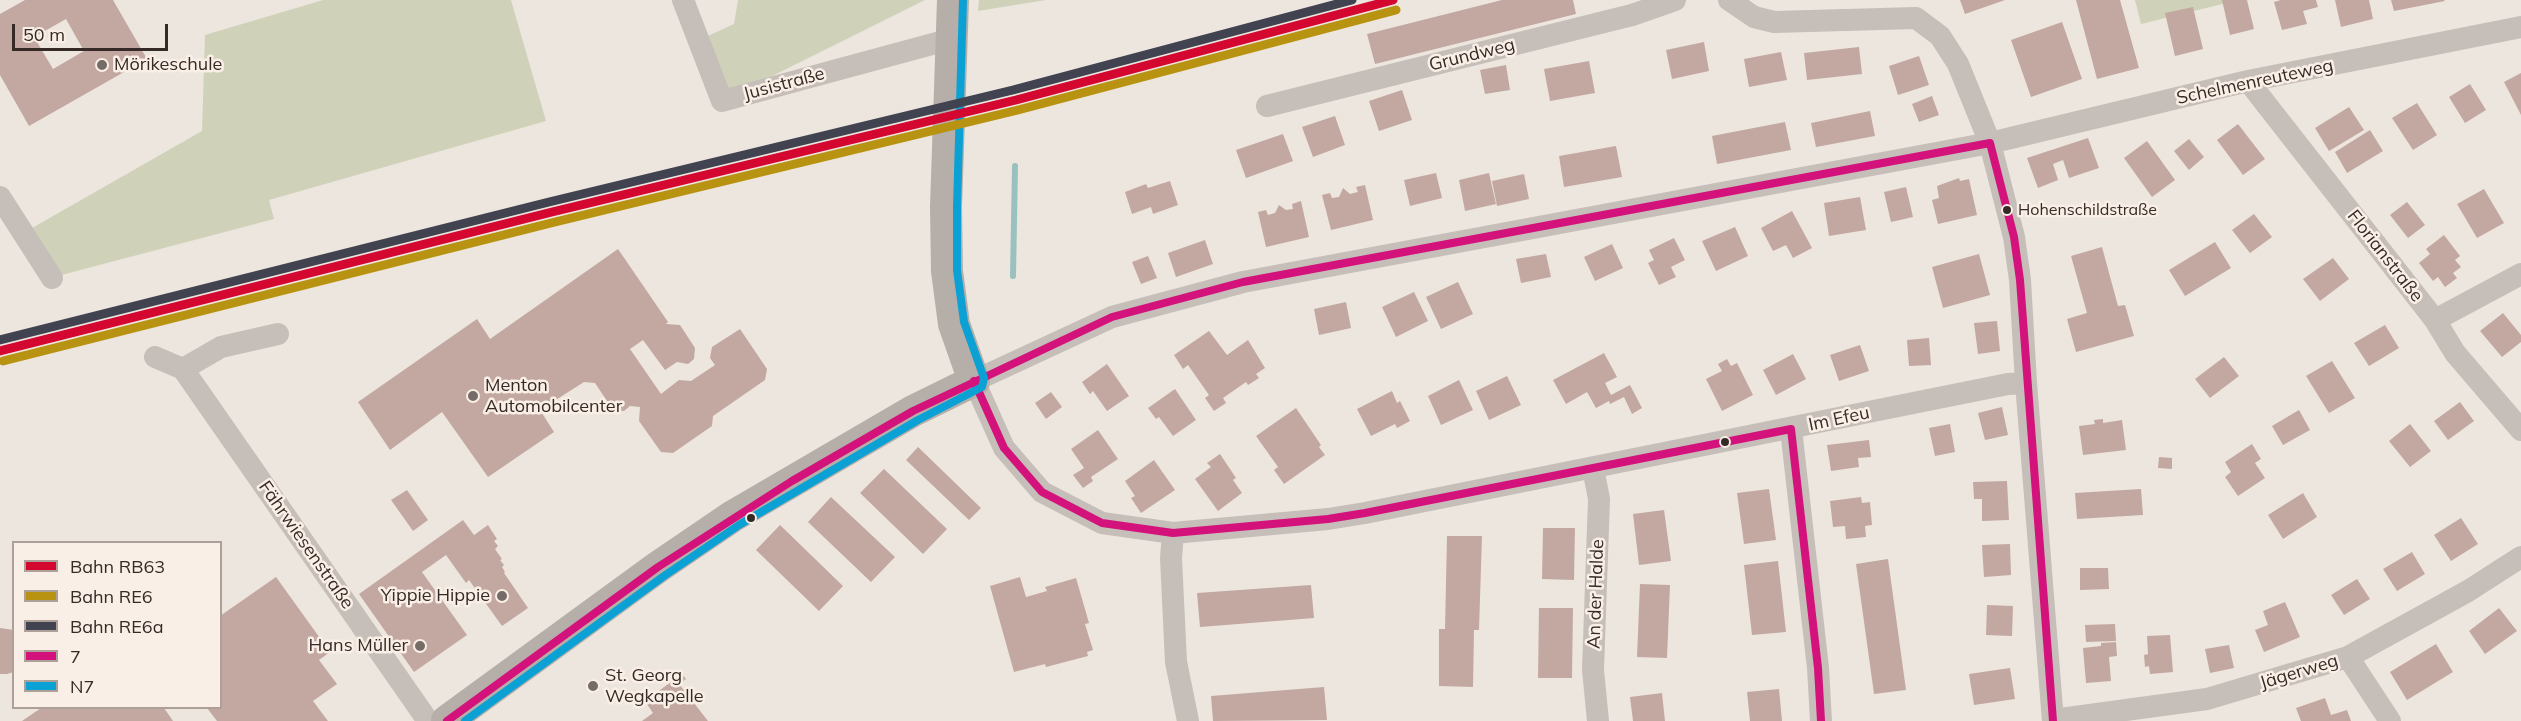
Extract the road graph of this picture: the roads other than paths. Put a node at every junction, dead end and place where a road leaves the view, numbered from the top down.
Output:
1 (683, 0) edge
2 (953, 0) edge
3 (1675, 0) edge
4 (1729, 0) edge
5 (2521, 27) edge
6 (951, 39) junction
7 (2248, 81) junction
8 (1267, 106) dead end
9 (1990, 143) junction
10 (0, 197) edge
11 (2521, 273) edge
12 (52, 278) dead end
13 (2435, 320) junction
14 (278, 334) dead end
15 (155, 357) dead end
16 (183, 369) junction
17 (974, 381) junction
18 (2026, 383) junction
19 (1791, 429) junction
20 (2521, 430) edge
21 (1593, 468) junction
22 (1173, 533) junction
23 (2521, 557) edge
24 (2348, 657) junction
25 (428, 721) edge
26 (447, 721) edge
27 (1188, 721) edge
28 (1598, 721) edge
29 (1821, 721) edge
30 (2053, 721) edge
31 (2390, 721) edge

1 - 6 street, Jusistraße
2 - 6 street
3 - 8 street, Grundweg
4 - 9 street
5 - 7 street, Schelmenreuteweg
6 - 17 street
7 - 9 street, Schelmenreuteweg
7 - 13 street, Florianstraße
9 - 17 street
9 - 18 street
10 - 12 street
11 - 13 street
13 - 20 street, Florianstraße
14 - 16 street
15 - 16 street
16 - 25 street, Fährwiesenstraße
17 - 22 street, Im Efeu
17 - 26 street
18 - 19 street, Im Efeu
18 - 30 street
19 - 21 street, Im Efeu
19 - 29 street
21 - 22 street, Im Efeu
21 - 28 street, An der Halde
22 - 27 street
23 - 24 street, Jägerweg
24 - 30 street, Jägerweg
24 - 31 street

